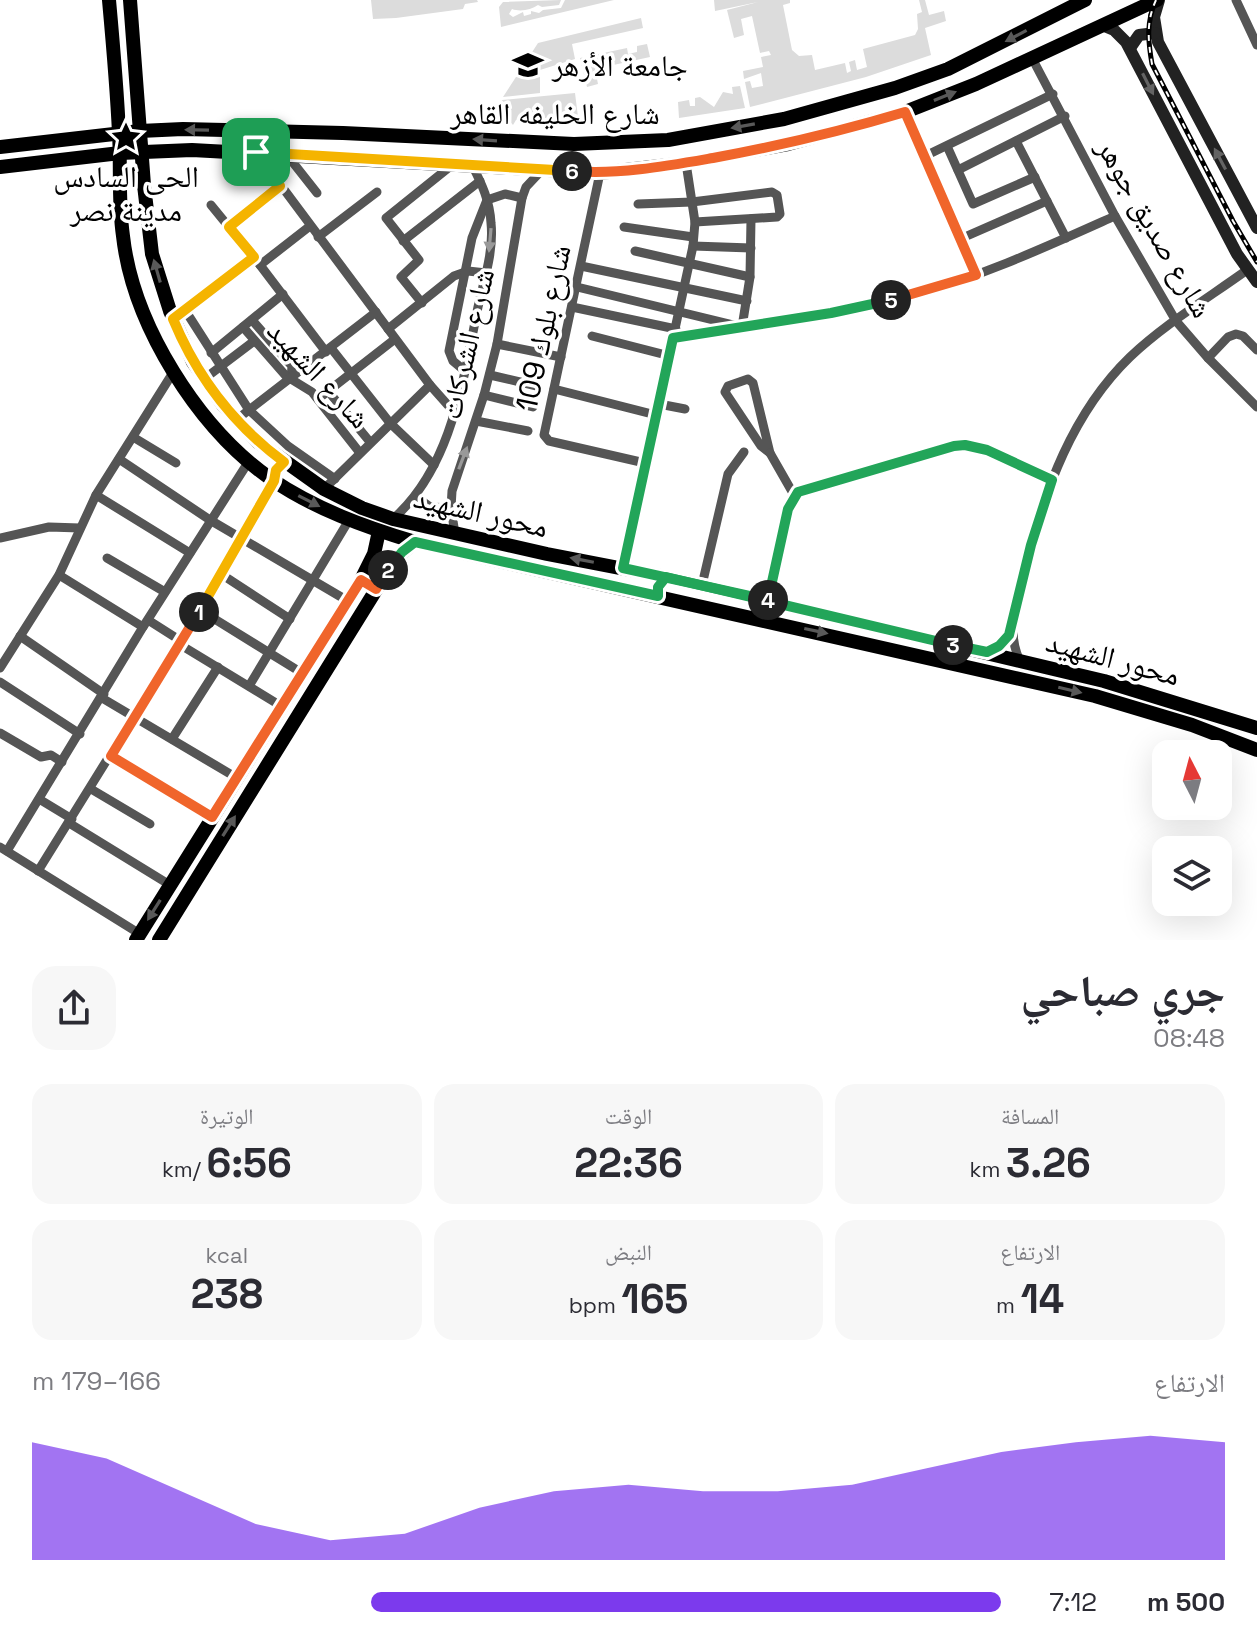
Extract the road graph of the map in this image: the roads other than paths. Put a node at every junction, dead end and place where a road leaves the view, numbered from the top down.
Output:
1 (109, 0) edge
2 (130, 0) edge
3 (1085, 0) edge
4 (1158, 0) edge
5 (1236, 0) edge
6 (1102, 25) junction
7 (1155, 33) junction
8 (1257, 45) edge
9 (1130, 48) junction
10 (1032, 58) junction
11 (1053, 94) junction
12 (830, 108) junction
13 (905, 112) junction
14 (1065, 116) junction
15 (784, 119) junction
16 (140, 131) junction
17 (119, 133) junction
18 (343, 133) junction
19 (835, 133) junction
20 (385, 137) junction
21 (1016, 141) junction
22 (788, 144) junction
23 (947, 146) junction
24 (0, 147) edge
25 (142, 152) junction
26 (256, 152) junction
27 (120, 153) junction
28 (287, 155) junction
29 (925, 156) junction
30 (345, 160) junction
31 (380, 161) junction
32 (686, 163) junction
33 (453, 165) junction
34 (472, 165) junction
35 (0, 167) edge
36 (542, 169) junction
37 (958, 170) junction
38 (600, 173) junction
39 (143, 174) junction
40 (120, 176) junction
41 (1035, 177) junction
42 (480, 181) junction
43 (280, 186) junction
44 (377, 192) dead end
45 (317, 193) dead end
46 (522, 198) junction
47 (487, 200) junction
48 (1047, 201) junction
49 (692, 202) junction
50 (638, 204) dead end
51 (211, 205) dead end
52 (1115, 216) junction
53 (751, 219) junction
54 (695, 222) junction
55 (310, 226) junction
56 (229, 227) junction
57 (624, 227) dead end
58 (1257, 228) edge
59 (318, 237) junction
60 (1066, 238) junction
61 (960, 239) junction
62 (403, 241) junction
63 (693, 242) junction
64 (751, 248) junction
65 (635, 251) dead end
66 (257, 261) junction
67 (690, 264) junction
68 (581, 266) junction
69 (1247, 270) junction
70 (464, 272) junction
71 (486, 273) junction
72 (976, 275) junction
73 (750, 277) junction
74 (1257, 282) edge
75 (577, 287) junction
76 (685, 288) junction
77 (283, 294) junction
78 (747, 301) junction
79 (422, 303) junction
80 (572, 307) junction
81 (680, 311) junction
82 (376, 312) junction
83 (179, 314) junction
84 (252, 320) junction
85 (1176, 321) junction
86 (243, 327) junction
87 (742, 327) junction
88 (388, 329) junction
89 (674, 333) junction
90 (592, 336) dead end
91 (395, 339) junction
92 (254, 341) junction
93 (497, 344) junction
94 (328, 350) junction
95 (1257, 350) edge
96 (211, 353) junction
97 (670, 356) junction
98 (561, 357) junction
99 (1208, 358) junction
100 (220, 368) junction
101 (174, 371) junction
102 (465, 371) junction
103 (351, 373) junction
104 (490, 375) junction
105 (204, 379) junction
106 (291, 379) junction
107 (430, 385) junction
108 (537, 386) dead end
109 (554, 389) junction
110 (328, 391) junction
111 (484, 395) junction
112 (318, 399) junction
113 (659, 404) junction
114 (223, 405) junction
115 (533, 407) dead end
116 (1257, 407) edge
117 (685, 409) dead end
118 (249, 410) junction
119 (454, 412) junction
120 (205, 415) junction
121 (656, 415) junction
122 (236, 420) junction
123 (476, 421) junction
124 (390, 423) junction
125 (528, 431) dead end
126 (133, 437) junction
127 (370, 442) junction
128 (744, 452) dead end
129 (360, 453) junction
130 (770, 453) junction
131 (119, 459) junction
132 (249, 461) junction
133 (284, 462) junction
134 (176, 463) dead end
135 (645, 463) junction
136 (434, 465) junction
137 (1052, 480) junction
138 (274, 481) junction
139 (330, 484) junction
140 (96, 495) junction
141 (794, 495) junction
142 (415, 496) junction
143 (451, 508) junction
144 (393, 519) junction
145 (210, 520) junction
146 (349, 520) junction
147 (80, 528) junction
148 (379, 531) junction
149 (455, 534) junction
150 (0, 538) edge
151 (241, 538) junction
152 (415, 542) junction
153 (190, 553) junction
154 (107, 558) dead end
155 (623, 568) junction
156 (640, 571) junction
157 (221, 574) junction
158 (59, 575) junction
159 (666, 577) junction
160 (361, 580) junction
161 (314, 581) junction
162 (702, 585) junction
163 (376, 589) junction
164 (165, 592) junction
165 (639, 592) junction
166 (658, 596) junction
167 (348, 601) junction
168 (768, 601) junction
169 (200, 610) junction
170 (290, 619) junction
171 (145, 624) junction
172 (1012, 629) junction
173 (20, 636) junction
174 (180, 643) junction
175 (987, 652) junction
176 (268, 653) junction
177 (1020, 661) junction
178 (218, 667) junction
179 (0, 668) edge
180 (302, 673) junction
181 (0, 682) edge
182 (249, 686) junction
183 (103, 696) junction
184 (281, 706) junction
185 (135, 717) junction
186 (1257, 728) edge
187 (0, 733) edge
188 (80, 734) junction
189 (172, 739) junction
190 (1257, 750) edge
191 (111, 756) junction
192 (62, 762) junction
193 (237, 778) junction
194 (91, 789) junction
195 (39, 799) junction
196 (212, 817) junction
197 (70, 821) junction
198 (150, 824) dead end
199 (4, 849) edge
200 (38, 871) junction
201 (170, 885) junction
202 (138, 937) edge
203 (159, 940) edge

1 - 17 main road, محور الشهيد
2 - 16 main road, محور الشهيد
3 -> 12 main road, شارع الخليفه القاهر
4 - 6 main road, شارع الخليفه القاهر
4 - 7 street
5 - 8 street
6 - 9 street
6 - 10 main road, شارع الخليفه القاهر
7 - 9 street
58 -> 7 street
9 -> 69 street
10 - 11 street, شارع صديق جوهر
13 -> 10 main road, شارع الخليفه القاهر
11 - 14 street, شارع صديق جوهر
11 - 23 street
12 - 15 main road, شارع الخليفه القاهر
12 - 19 main road
13 - 19 main road, شارع الخليفه القاهر
13 - 29 street
14 - 21 street
14 - 52 street, شارع صديق جوهر
15 -> 20 main road, شارع الخليفه القاهر
15 - 22 main road
16 - 17 main road, شارع الخليفه القاهر
18 -> 16 main road, شارع الخليفه القاهر
16 - 25 main road, محور الشهيد
17 - 24 main road, شارع الخليفه القاهر
17 - 27 main road, محور الشهيد
18 - 20 main road, شارع الخليفه القاهر
18 - 30 main road
19 - 22 main road, شارع الخليفه القاهر
20 - 31 main road
21 - 37 street
21 - 41 street
22 - 32 main road, شارع الخليفه القاهر
23 - 29 street
23 - 37 street
25 - 26 main road, شارع الخليفه القاهر
25 - 27 main road, شارع الخليفه القاهر
25 - 39 main road, محور الشهيد
26 - 28 main road, شارع الخليفه القاهر
26 - 43 street
27 - 35 main road, شارع الخليفه القاهر
27 - 40 main road, محور الشهيد
28 - 30 main road, شارع الخليفه القاهر
28 - 45 street
29 - 61 street
30 - 31 main road, شارع الخليفه القاهر
31 - 33 main road, شارع الخليفه القاهر
32 - 38 main road, شارع الخليفه القاهر
32 - 49 street
33 - 34 main road, شارع الخليفه القاهر
33 - 62 street
34 - 36 main road, شارع الخليفه القاهر
34 - 42 street, شارع الشركات
36 - 38 main road, شارع الخليفه القاهر
36 - 46 street, شارع الشركات
37 - 41 street
38 - 68 street, شارع بلوك 109
39 - 40 main road
83 -> 39 main road, محور الشهيد
40 - 101 main road, محور الشهيد
41 - 48 street
42 - 47 street, شارع الشركات
42 - 62 street
43 - 55 street
43 - 56 street
44 - 59 street
46 - 47 street
46 - 93 street, شارع الشركات
47 - 70 street
47 -> 71 street, شارع الشركات
48 - 60 street
48 - 61 street
49 - 50 street
49 - 53 street
49 - 54 street
51 - 56 street
52 - 60 street
52 - 85 street, شارع صديق جوهر
53 - 54 street
53 - 64 street
54 - 63 street
55 - 59 street
55 - 66 street
56 - 66 street
57 - 63 street
59 - 82 street
60 - 72 street
61 - 72 street
62 - 79 street
63 - 64 street
63 - 67 street
64 - 73 street
65 - 67 street
66 - 77 street
66 - 83 street
67 - 73 street
67 - 76 street
68 - 75 street, شارع بلوك 109
68 - 76 street
69 - 74 street
69 - 85 street
70 - 71 street
70 - 79 street
70 - 102 street
71 - 102 street, شارع الشركات
72 - 87 street
73 - 78 street
75 - 80 street, شارع بلوك 109
75 - 81 street
76 - 78 street
76 - 81 street
77 - 84 street
77 - 94 street
78 - 87 street
79 - 88 street
80 - 89 street
80 - 98 street, شارع بلوك 109
81 - 87 street
81 - 89 street
82 - 88 street
82 - 94 street
83 - 96 street
83 - 105 main road, محور الشهيد
84 - 86 street
84 - 106 street
85 - 99 street, شارع صديق جوهر
85 - 137 street
86 - 92 street, شارع الشهيد
86 - 96 street
87 - 89 street
88 - 91 street
89 - 97 street
90 - 97 street
91 - 103 street
91 - 107 street
92 - 100 street
92 - 106 street, شارع الشهيد
93 - 98 street
93 - 104 street, شارع الشركات
94 - 103 street
94 - 106 street
95 - 99 street
96 - 100 street
97 - 113 street
98 - 109 street, شارع بلوك 109
99 - 116 street, شارع صديق جوهر
100 - 105 street
100 - 118 street
101 - 120 main road, محور الشهيد
101 - 126 street
102 - 119 street, شارع الشركات
103 - 110 street
103 - 124 street
104 - 108 street
104 - 111 street, شارع الشركات
105 - 114 main road, محور الشهيد
106 - 112 street, شارع الشهيد
106 - 118 street
107 - 119 street
107 - 124 street
109 - 121 street
109 - 135 street, شارع بلوك 109
110 - 112 street
110 - 127 street
111 - 115 street
111 - 123 street, شارع الشركات
112 - 129 street, شارع الشهيد
113 - 117 street
113 - 121 street
114 - 120 main road
114 - 122 main road, محور الشهيد
118 - 122 street
118 - 139 street
119 - 136 street, شارع الشركات
120 - 132 main road, محور الشهيد
121 - 135 street
122 - 133 main road, محور الشهيد
123 - 125 street
143 -> 123 street, شارع الشركات
124 - 127 street
124 - 136 street
126 - 131 street
126 - 134 street
127 - 129 street
128 - 162 street
129 - 139 street
130 - 130 street
130 - 141 street
131 - 140 street
131 - 145 street
132 - 138 main road, محور الشهيد
132 - 145 street
133 - 138 main road
133 - 139 main road, محور الشهيد
135 - 155 street
136 - 142 street, شارع الشركات
137 - 141 street
137 - 172 street
138 -> 146 main road, محور الشهيد
138 - 151 street
139 - 144 main road, محور الشهيد
140 - 147 street
140 - 153 street
141 - 168 street
142 - 143 street
142 - 144 street, شارع الشركات
143 - 149 street, شارع الشركات
144 - 149 main road, محور الشهيد
145 - 151 street
145 - 153 street
146 - 148 main road, محور الشهيد
146 - 161 street
147 - 150 street
147 - 158 street
148 - 152 main road, محور الشهيد
148 - 160 main road
155 -> 149 main road, محور الشهيد
151 - 157 street
151 - 161 street
152 - 163 main road
152 - 165 main road, محور الشهيد
153 - 164 street
154 - 164 street
155 - 156 main road, محور الشهيد
156 - 159 main road, محور الشهيد
156 - 165 main road
157 - 169 street
157 - 170 street
158 - 171 street
158 - 173 street
159 - 162 main road, محور الشهيد
159 - 166 main road
160 - 163 main road
160 - 167 main road
161 - 167 street
161 - 170 street
162 - 168 main road, محور الشهيد
203 -> 163 main road
164 - 171 street
165 - 166 main road, محور الشهيد
166 -> 190 main road, محور الشهيد
167 - 180 main road
168 - 175 main road, محور الشهيد
169 - 174 street
169 - 176 street
170 - 176 street
171 - 174 street
171 - 183 street
172 - 175 street
172 - 177 street
173 - 179 street
173 - 183 street
174 - 178 street
174 - 185 street
175 - 177 main road, محور الشهيد
176 - 180 street
176 - 182 street
177 - 186 main road, محور الشهيد
178 - 182 street
178 - 189 street
180 - 184 main road
181 - 188 street
182 - 184 street
183 - 185 street
183 - 188 street
184 - 193 main road
185 - 189 street
185 - 191 street
187 - 192 street
188 - 192 street
189 - 193 street
191 - 194 street
191 - 196 street
192 - 195 street
193 - 196 main road
194 - 197 street
194 - 198 street
195 - 197 street
195 - 199 street
196 - 201 main road
197 - 200 street
197 - 201 street
199 - 200 street
200 - 202 street
201 -> 202 main road

